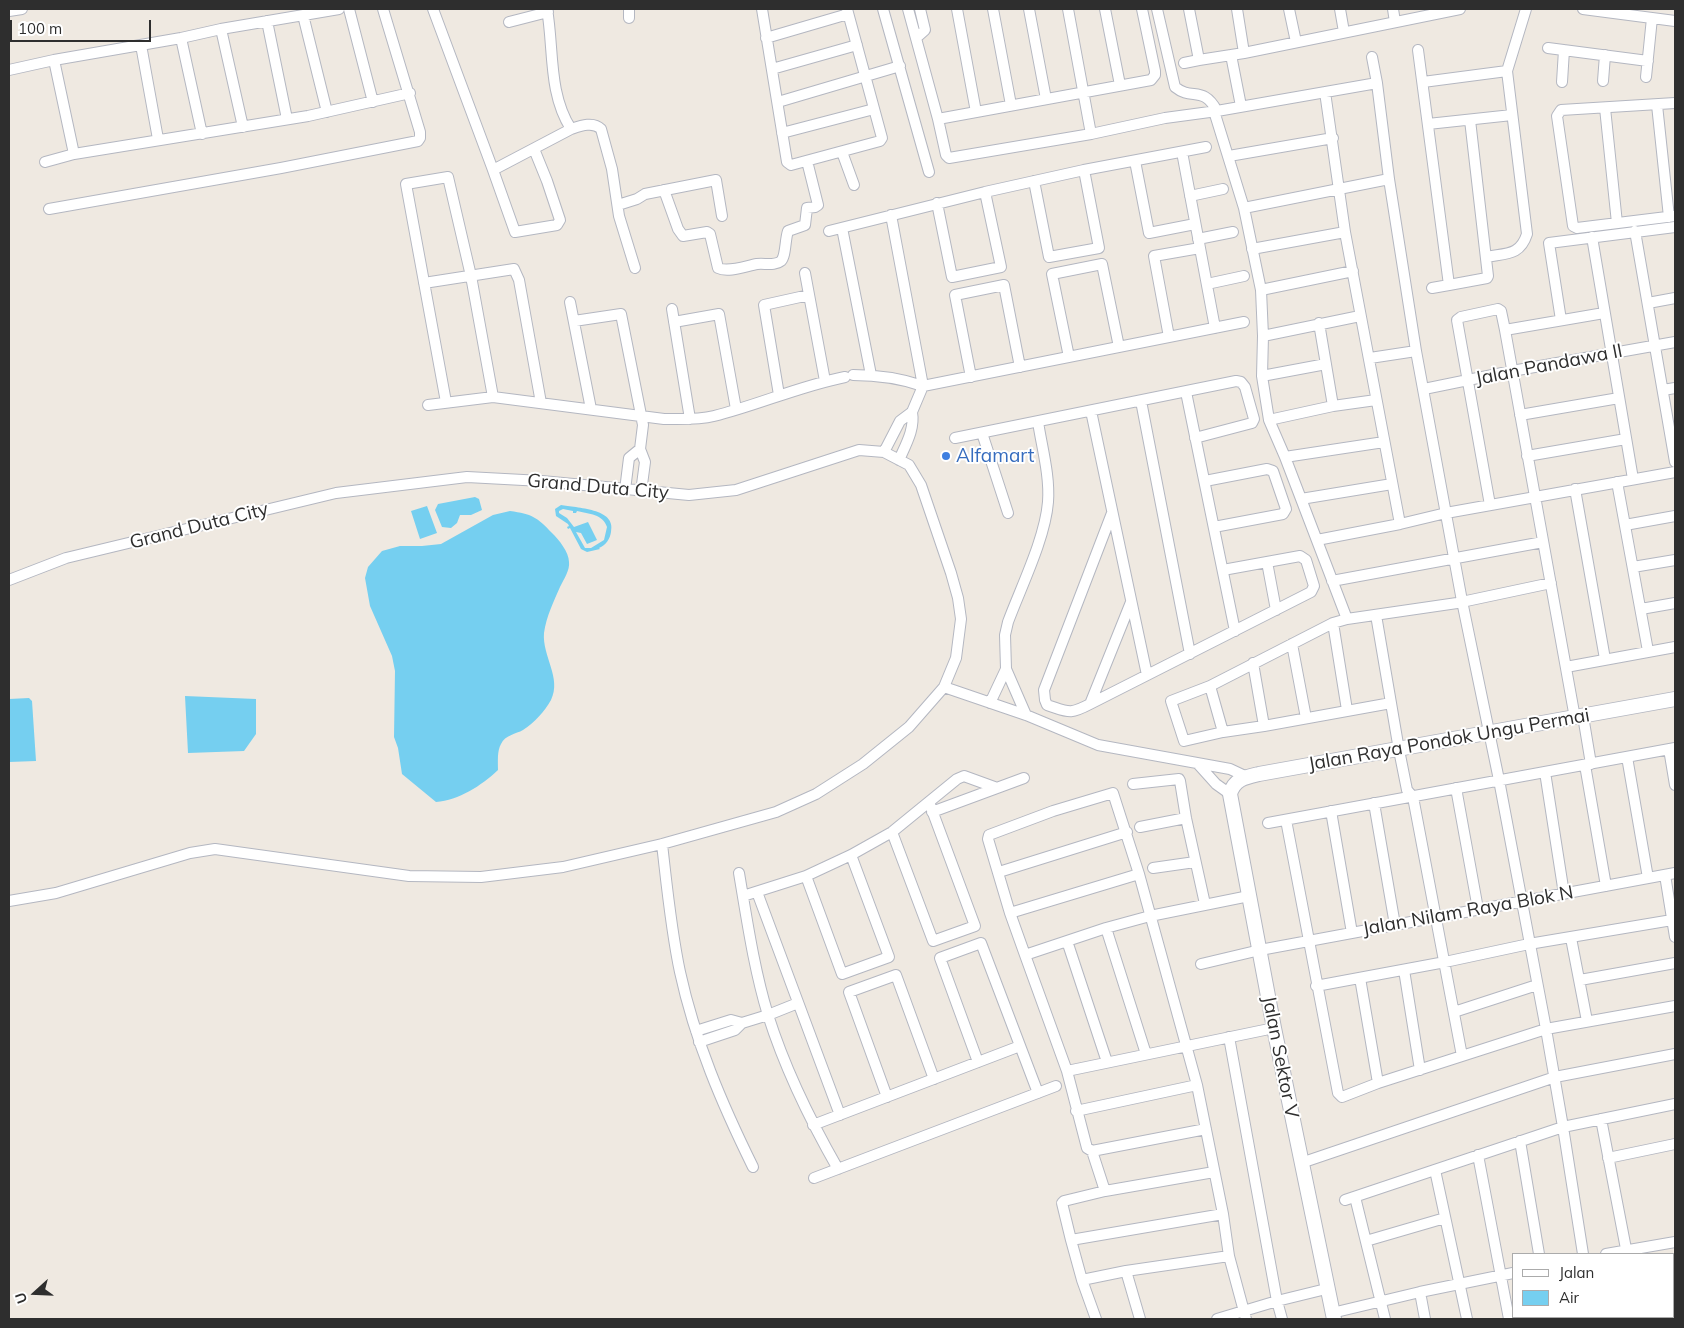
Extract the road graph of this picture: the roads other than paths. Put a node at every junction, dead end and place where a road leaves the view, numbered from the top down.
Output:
1 (22, 9) edge
2 (340, 9) edge
3 (349, 9) edge
4 (383, 9) edge
5 (433, 9) edge
6 (762, 9) edge
7 (883, 9) edge
8 (908, 9) edge
9 (920, 9) edge
10 (957, 9) edge
11 (993, 9) edge
12 (1029, 9) edge
13 (1068, 9) edge
14 (1105, 9) edge
15 (1142, 9) edge
16 (1157, 9) edge
17 (1189, 9) edge
18 (1237, 9) edge
19 (1289, 9) edge
20 (1340, 9) edge
21 (1393, 9) edge
22 (1460, 9) edge
23 (1526, 9) edge
24 (1583, 9) edge
25 (547, 10) edge
26 (1445, 10) edge
27 (9, 11) edge
28 (848, 11) edge
29 (1630, 12) edge
30 (303, 16) junction
31 (1652, 18) junction
32 (267, 21) junction
33 (1675, 21) edge
34 (509, 22) dead end
35 (1395, 22) junction
36 (221, 29) junction
37 (1344, 32) junction
38 (181, 38) junction
39 (766, 38) junction
40 (916, 38) junction
41 (1296, 42) junction
42 (141, 45) junction
43 (857, 45) junction
44 (1548, 48) dead end
45 (1418, 50) dead end
46 (1564, 50) junction
47 (1244, 53) junction
48 (1231, 55) junction
49 (1605, 55) junction
50 (1372, 57) dead end
51 (54, 60) junction
52 (1199, 60) junction
53 (1648, 61) junction
54 (1184, 63) dead end
55 (900, 66) junction
56 (772, 69) junction
57 (9, 70) edge
58 (1507, 72) junction
59 (866, 76) junction
60 (1646, 77) dead end
61 (1603, 81) dead end
62 (1424, 82) junction
63 (1562, 82) dead end
64 (1376, 83) junction
65 (1120, 85) junction
66 (1084, 92) junction
67 (1325, 92) junction
68 (410, 93) junction
69 (1046, 99) junction
70 (373, 102) junction
71 (778, 102) junction
72 (1675, 103) edge
73 (1010, 105) junction
74 (1657, 105) junction
75 (1241, 106) junction
76 (1605, 108) junction
77 (874, 109) junction
78 (1216, 111) junction
79 (327, 112) junction
80 (976, 112) junction
81 (1512, 115) junction
82 (287, 119) junction
83 (938, 119) junction
84 (1470, 120) junction
85 (1428, 124) junction
86 (243, 127) junction
87 (570, 129) junction
88 (782, 133) junction
89 (202, 134) junction
90 (1091, 134) junction
91 (1333, 138) junction
92 (158, 139) junction
93 (1206, 147) dead end
94 (534, 149) junction
95 (842, 152) junction
96 (1182, 152) junction
97 (74, 154) junction
98 (1229, 156) junction
99 (807, 161) junction
100 (1135, 161) junction
101 (45, 162) dead end
102 (494, 170) junction
103 (1084, 170) junction
104 (929, 172) dead end
105 (1389, 180) junction
106 (1034, 181) junction
107 (854, 185) dead end
108 (1222, 189) dead end
109 (664, 190) junction
110 (1340, 190) junction
111 (985, 192) junction
112 (1190, 196) junction
113 (937, 203) junction
114 (618, 205) junction
115 (1244, 208) junction
116 (49, 209) dead end
117 (890, 215) junction
118 (722, 216) dead end
119 (1672, 216) edge
120 (1617, 223) junction
121 (1195, 224) junction
122 (1675, 227) edge
123 (842, 228) junction
124 (829, 232) dead end
125 (1233, 232) dead end
126 (1345, 232) junction
127 (1636, 232) junction
128 (1592, 236) junction
129 (1199, 243) junction
130 (1252, 249) junction
131 (1486, 257) junction
132 (635, 268) dead end
133 (1353, 271) junction
134 (804, 272) dead end
135 (471, 276) junction
136 (1244, 276) dead end
137 (424, 283) junction
138 (1207, 284) junction
139 (1449, 285) junction
140 (1432, 288) dead end
141 (1261, 290) junction
142 (809, 295) junction
143 (1675, 298) edge
144 (570, 302) dead end
145 (1648, 303) junction
146 (672, 309) dead end
147 (1604, 313) junction
148 (1360, 316) junction
149 (1561, 320) junction
150 (574, 321) junction
151 (674, 322) junction
152 (1244, 322) dead end
153 (1319, 323) junction
154 (1215, 328) junction
155 (1505, 330) junction
156 (1263, 336) junction
157 (1169, 337) junction
158 (1675, 342) edge
159 (1655, 346) junction
160 (1119, 347) junction
161 (1416, 351) junction
162 (1611, 353) junction
163 (1069, 357) junction
164 (1370, 358) junction
165 (1326, 364) junction
166 (1020, 367) junction
167 (1512, 371) junction
168 (871, 375) junction
169 (1262, 376) junction
170 (971, 377) junction
171 (1468, 380) junction
172 (825, 381) junction
173 (923, 386) junction
174 (1675, 388) edge
175 (1424, 389) junction
176 (1663, 390) junction
177 (1186, 392) junction
178 (779, 395) junction
179 (493, 397) junction
180 (1619, 398) junction
181 (1376, 400) junction
182 (446, 402) junction
183 (1140, 402) junction
184 (541, 403) junction
185 (428, 404) dead end
186 (1333, 406) junction
187 (591, 409) junction
188 (736, 409) junction
189 (1091, 411) junction
190 (912, 412) junction
191 (1520, 415) junction
192 (641, 416) junction
193 (690, 419) junction
194 (1269, 420) junction
195 (1038, 422) junction
196 (982, 433) junction
197 (955, 438) dead end
198 (1195, 438) junction
199 (1626, 439) junction
200 (1384, 442) junction
201 (640, 449) junction
202 (884, 452) junction
203 (1527, 456) junction
204 (1285, 457) junction
205 (899, 460) junction
206 (1675, 462) edge
207 (1675, 472) edge
208 (1633, 480) junction
209 (1205, 481) junction
210 (1617, 482) junction
211 (1392, 484) junction
212 (625, 490) junction
213 (1575, 490) junction
214 (641, 492) junction
215 (1535, 496) junction
216 (1301, 499) junction
217 (1490, 505) junction
218 (1008, 513) dead end
219 (1112, 513) junction
220 (1446, 513) junction
221 (1675, 516) edge
222 (1400, 524) junction
223 (1625, 525) junction
224 (1214, 527) junction
225 (1317, 540) junction
226 (1543, 542) junction
227 (1455, 558) junction
228 (1675, 560) edge
229 (1266, 562) junction
230 (1633, 567) junction
231 (1223, 570) junction
232 (9, 580) edge
233 (1332, 581) junction
234 (1551, 583) junction
235 (1131, 602) junction
236 (1462, 602) junction
237 (1675, 603) edge
238 (1276, 610) junction
239 (1641, 610) junction
240 (1376, 615) junction
241 (1347, 619) junction
242 (1334, 623) junction
243 (1235, 631) junction
244 (1292, 644) junction
245 (1675, 646) edge
246 (1648, 651) junction
247 (1190, 654) junction
248 (1605, 659) junction
249 (1253, 663) junction
250 (1566, 667) junction
251 (1006, 669) junction
252 (1147, 676) junction
253 (1210, 686) junction
254 (944, 687) junction
255 (1675, 699) edge
256 (990, 703) junction
257 (1391, 703) junction
258 (1090, 704) junction
259 (1348, 710) junction
260 (1026, 716) junction
261 (1579, 717) junction
262 (1306, 718) junction
263 (1264, 726) junction
264 (1222, 732) junction
265 (1489, 732) junction
266 (1672, 749) edge
267 (1398, 750) junction
268 (1627, 757) junction
269 (1198, 764) junction
270 (1588, 764) junction
271 (1544, 772) junction
272 (1247, 777) junction
273 (1024, 778) dead end
274 (1499, 780) junction
275 (1133, 784) dead end
276 (1675, 785) edge
277 (997, 788) junction
278 (1456, 788) junction
279 (1230, 794) junction
280 (1413, 797) junction
281 (928, 802) junction
282 (1374, 803) junction
283 (1331, 811) junction
284 (932, 812) junction
285 (1186, 818) junction
286 (1286, 820) junction
287 (1268, 823) dead end
288 (1140, 827) dead end
289 (892, 832) junction
290 (1126, 832) junction
291 (662, 844) junction
292 (852, 855) junction
293 (1195, 862) junction
294 (1153, 868) dead end
295 (739, 872) dead end
296 (999, 872) junction
297 (1139, 874) junction
298 (1670, 874) edge
299 (806, 876) junction
300 (1648, 878) junction
301 (1606, 886) junction
302 (757, 892) junction
303 (1564, 894) junction
304 (743, 896) junction
305 (1249, 896) junction
306 (1522, 901) junction
307 (9, 902) edge
308 (1205, 904) junction
309 (1478, 909) junction
310 (1010, 913) junction
311 (1150, 916) junction
312 (1436, 917) junction
313 (1672, 920) junction
314 (1395, 925) junction
315 (1106, 928) junction
316 (1352, 933) junction
317 (1675, 937) edge
318 (1571, 938) junction
319 (1067, 941) junction
320 (1308, 941) junction
321 (1529, 944) junction
322 (1260, 950) junction
323 (1025, 955) junction
324 (1445, 962) junction
325 (1675, 963) edge
326 (1202, 964) dead end
327 (1404, 970) junction
328 (1360, 978) junction
329 (1580, 980) junction
330 (1537, 985) junction
331 (1316, 986) junction
332 (798, 1003) junction
333 (1675, 1006) edge
334 (1454, 1012) junction
335 (768, 1015) junction
336 (1587, 1021) junction
337 (742, 1023) junction
338 (1274, 1028) junction
339 (1546, 1028) junction
340 (696, 1031) junction
341 (1229, 1037) junction
342 (699, 1042) junction
343 (1193, 1045) junction
344 (1020, 1046) junction
345 (1146, 1054) junction
346 (1675, 1054) edge
347 (1462, 1056) junction
348 (978, 1062) junction
349 (1107, 1062) junction
350 (1420, 1070) junction
351 (1067, 1072) junction
352 (1554, 1077) junction
353 (934, 1079) junction
354 (1378, 1083) junction
355 (1197, 1085) junction
356 (1056, 1086) dead end
357 (1038, 1093) junction
358 (888, 1097) junction
359 (1675, 1104) edge
360 (1076, 1111) junction
361 (840, 1115) junction
362 (1601, 1119) junction
363 (813, 1125) junction
364 (1563, 1127) junction
365 (1206, 1129) junction
366 (1520, 1141) junction
367 (1675, 1144) edge
368 (1092, 1151) junction
369 (1478, 1155) junction
370 (1608, 1158) junction
371 (1301, 1164) junction
372 (753, 1167) dead end
373 (838, 1169) junction
374 (1435, 1170) junction
375 (1214, 1172) junction
376 (814, 1178) dead end
377 (1105, 1191) junction
378 (1223, 1214) junction
379 (1445, 1218) junction
380 (1071, 1240) junction
381 (1366, 1241) junction
382 (1675, 1242) edge
383 (1539, 1253) edge
384 (1583, 1253) edge
385 (1626, 1253) edge
386 (1229, 1256) junction
387 (1126, 1271) junction
388 (1512, 1273) edge
389 (1501, 1276) junction
390 (1082, 1280) junction
391 (1460, 1284) junction
392 (1326, 1290) junction
393 (1420, 1292) junction
394 (1277, 1301) junction
395 (1381, 1302) junction
396 (1247, 1312) edge
397 (1333, 1316) edge
398 (1096, 1319) edge
399 (1140, 1319) edge
400 (1217, 1319) edge
401 (1282, 1319) edge
402 (1385, 1319) edge
403 (1424, 1319) edge
404 (1467, 1319) edge
405 (1509, 1319) edge

1 - 27 street
2 - 30 street
3 - 70 street
4 - 68 street
5 - 102 street
6 - 39 street
7 - 55 street
8 - 40 street
9 - 40 street
10 - 80 street
11 - 73 street
12 - 69 street
13 - 66 street
14 - 65 street
15 - 65 street
16 - 78 street
17 - 52 street
18 - 47 street
19 - 41 street
20 - 37 street
21 - 35 street
22 - 26 street
23 - 58 street
24 - 29 street
25 - 34 street
25 - 87 street
26 - 35 street
28 - 39 street
28 - 43 street
29 - 31 street
30 - 32 street
30 - 79 street
31 - 33 street
31 - 53 street
32 - 36 street
32 - 82 street
35 - 37 street
36 - 38 street
36 - 86 street
37 - 41 street
38 - 42 street
38 - 89 street
39 - 56 street
40 - 83 street
41 - 47 street
42 - 51 street
42 - 92 street
43 - 56 street
43 - 59 street
44 - 46 street
45 - 62 street
46 - 49 street
46 - 63 street
47 - 48 street
48 - 52 street
48 - 75 street
49 - 53 street
49 - 61 street
50 - 64 street
51 - 57 street
51 - 97 street
52 - 54 street
53 - 60 street
55 - 59 street
55 - 104 street
56 - 71 street
58 - 62 street
58 - 81 street
59 - 71 street
59 - 77 street
62 - 85 street
64 - 67 street
64 - 105 street
65 - 66 street
66 - 69 street
66 - 90 street
67 - 75 street
67 - 91 street
68 - 70 street
68 - 116 street
69 - 73 street
70 - 79 street
71 - 88 street
72 - 74 street
73 - 80 street
74 - 76 street
74 - 119 street
75 - 78 street
76 - 120 street
76 - 120 street
77 - 88 street
77 - 95 street
78 - 90 street
78 - 98 street
79 - 82 street
80 - 83 street
81 - 84 street
81 - 131 street
82 - 86 street
83 - 90 street
84 - 85 street
84 - 131 street
85 - 139 street
86 - 89 street
87 - 94 street
87 - 114 street
88 - 99 street
89 - 92 street
91 - 98 street
91 - 110 street
92 - 97 street
93 - 96 street
94 - 102 street
94 - 102 street
95 - 99 street
95 - 107 street
96 - 100 street
96 - 112 street
97 - 101 street
98 - 115 street
99 - 109 street
100 - 103 street
100 - 121 street
103 - 106 street
103 - 106 street
105 - 110 street
105 - 161 street
106 - 111 street
108 - 112 street
109 - 114 street
109 - 118 street
110 - 115 street
110 - 126 street
111 - 113 street
111 - 113 street
112 - 121 street
113 - 117 street
114 - 132 street
115 - 130 street
117 - 123 street
117 - 173 street
119 - 120 street
121 - 129 street
122 - 127 street
123 - 124 street
123 - 168 street
125 - 129 street
126 - 130 street
126 - 133 street
127 - 128 street
127 - 145 street
128 - 147 street
128 - 149 street
129 - 138 street
129 - 157 street
130 - 141 street
131 - 139 street
133 - 141 street
133 - 148 street
134 - 142 street
135 - 137 street
135 - 137 street
135 - 179 street
135 - 184 street
136 - 138 street
137 - 182 street
138 - 154 street
139 - 140 street
141 - 156 street
142 - 172 street
142 - 178 street
143 - 145 street
144 - 150 street
145 - 159 street
146 - 151 street
147 - 149 street
147 - 162 street
148 - 153 street
148 - 164 street
149 - 155 street
150 - 187 street
150 - 192 street
151 - 188 street
151 - 193 street
152 - 154 street
153 - 156 street
153 - 165 street
154 - 157 street
155 - 167 street
155 - 171 street
156 - 169 street
157 - 160 street
158 - 159 street, Jalan Pandawa II
159 - 162 street, Jalan Pandawa II
159 - 176 street
160 - 163 street
160 - 163 street
161 - 164 street
161 - 175 street
162 - 167 street, Jalan Pandawa II
162 - 180 street
163 - 166 street
164 - 181 street
165 - 169 street
165 - 186 street
166 - 170 street
166 - 170 street
167 - 171 street, Jalan Pandawa II
167 - 191 street
168 - 172 street
168 - 173 street
169 - 194 street
170 - 173 street
171 - 175 street, Jalan Pandawa II
171 - 217 street
172 - 178 street
173 - 190 street
174 - 176 street
175 - 220 street
176 - 206 street
177 - 183 street
177 - 198 street
177 - 198 street
178 - 188 street
179 - 182 street
179 - 184 street
180 - 191 street
180 - 199 street
181 - 186 street
181 - 200 street
182 - 185 street
183 - 189 street
183 - 247 street
184 - 187 street
186 - 194 street
187 - 192 street
188 - 193 street
189 - 195 street
189 - 219 street
190 - 202 street
190 - 205 street
191 - 203 street
192 - 193 street
192 - 201 street
194 - 204 street
195 - 196 street
195 - 251 street
196 - 197 street
196 - 218 street
198 - 209 street
199 - 203 street
199 - 208 street
200 - 204 street
200 - 211 street
201 - 212 street
201 - 214 street
202 - 205 street, Grand Duta City
202 - 214 street, Grand Duta City
203 - 215 street
204 - 216 street
205 - 254 street, Grand Duta City
207 - 208 street
208 - 210 street
209 - 224 street
209 - 224 street
210 - 213 street
210 - 223 street
211 - 216 street
211 - 222 street
212 - 214 street, Grand Duta City
212 - 232 street, Grand Duta City
213 - 215 street
213 - 248 street
215 - 217 street
215 - 226 street
216 - 225 street
217 - 220 street
219 - 235 street
219 - 258 street
220 - 222 street
220 - 227 street
221 - 223 street
222 - 225 street
223 - 230 street
224 - 231 street
225 - 233 street
226 - 227 street
226 - 234 street
227 - 233 street
227 - 236 street
228 - 230 street
229 - 231 street
229 - 238 street
229 - 238 street
230 - 239 street
231 - 243 street
233 - 241 street
234 - 236 street
234 - 250 street
235 - 252 street
235 - 258 street
236 - 240 street
236 - 265 street
237 - 239 street
238 - 243 street
239 - 246 street
240 - 241 street
240 - 257 street
241 - 242 street
242 - 244 street
242 - 259 street
243 - 247 street
244 - 249 street
244 - 262 street
245 - 246 street
246 - 248 street
247 - 252 street
248 - 250 street
249 - 253 street
249 - 263 street
250 - 261 street
251 - 256 street
251 - 260 street
252 - 258 street
253 - 264 street
253 - 264 street
254 - 256 street
254 - 291 street, Grand Duta City
255 - 261 street, Jalan Raya Pondok Ungu Permai
256 - 260 street
257 - 259 street
257 - 267 street
259 - 262 street
260 - 269 street
261 - 265 street, Jalan Raya Pondok Ungu Permai
261 - 270 street
262 - 263 street
263 - 264 street
265 - 267 street, Jalan Raya Pondok Ungu Permai
265 - 274 street
266 - 268 street
266 - 276 street
267 - 272 street, Jalan Raya Pondok Ungu Permai
267 - 280 street
268 - 270 street
268 - 300 street
269 - 272 street
269 - 279 street
270 - 271 street
270 - 301 street
271 - 274 street
271 - 303 street
272 - 279 street
273 - 277 street
274 - 278 street
274 - 306 street
275 - 285 street
277 - 281 street
277 - 284 street
278 - 280 street
278 - 309 street
279 - 305 street, Jalan Sektor V
280 - 282 street
280 - 312 street
281 - 284 street
281 - 289 street
282 - 283 street
282 - 314 street
283 - 286 street
283 - 316 street
284 - 289 street
285 - 288 street
285 - 293 street
286 - 287 street
286 - 320 street
289 - 292 street
290 - 296 street
290 - 296 street
290 - 297 street
291 - 307 street, Grand Duta City
291 - 340 street
292 - 299 street
292 - 299 street
293 - 294 street
293 - 308 street
295 - 304 street
296 - 310 street
297 - 310 street
297 - 311 street
298 - 300 street, Jalan Nilam Raya Blok N
298 - 313 street
299 - 302 street
300 - 301 street, Jalan Nilam Raya Blok N
301 - 303 street, Jalan Nilam Raya Blok N
302 - 304 street
302 - 332 street
303 - 306 street, Jalan Nilam Raya Blok N
304 - 335 street
305 - 308 street
305 - 322 street, Jalan Sektor V
306 - 309 street, Jalan Nilam Raya Blok N
306 - 321 street
308 - 311 street
309 - 312 street, Jalan Nilam Raya Blok N
310 - 323 street
311 - 315 street
311 - 343 street
312 - 314 street, Jalan Nilam Raya Blok N
312 - 324 street
313 - 317 street
313 - 318 street
314 - 316 street, Jalan Nilam Raya Blok N
315 - 319 street
315 - 345 street
316 - 320 street, Jalan Nilam Raya Blok N
318 - 321 street
318 - 329 street
319 - 323 street
319 - 349 street
320 - 322 street, Jalan Nilam Raya Blok N
320 - 331 street
321 - 324 street
321 - 330 street
322 - 326 street, Jalan Nilam Raya Blok N
322 - 338 street, Jalan Sektor V
323 - 351 street
324 - 327 street
324 - 334 street
325 - 329 street
327 - 328 street
327 - 350 street
328 - 331 street
328 - 354 street
329 - 336 street
330 - 334 street
330 - 339 street
331 - 354 street
332 - 335 street
332 - 361 street
333 - 336 street
334 - 347 street
335 - 337 street
335 - 363 street
336 - 339 street
337 - 340 street
337 - 342 street
338 - 341 street
338 - 371 street, Jalan Sektor V
339 - 347 street
339 - 352 street
340 - 342 street
341 - 343 street
341 - 394 street
342 - 372 street
343 - 345 street
343 - 355 street
344 - 348 street
344 - 348 street
344 - 357 street
345 - 349 street
346 - 352 street
347 - 350 street
348 - 353 street
349 - 351 street
350 - 354 street
351 - 360 street
352 - 364 street
352 - 371 street
353 - 358 street
353 - 358 street
355 - 360 street
355 - 365 street
356 - 357 street
357 - 373 street
358 - 361 street
359 - 362 street
360 - 368 street
361 - 363 street
362 - 364 street
362 - 370 street
363 - 373 street
364 - 366 street
364 - 384 street
365 - 368 street
365 - 375 street
366 - 369 street
366 - 383 street
367 - 370 street
368 - 377 street
369 - 374 street
369 - 389 street
370 - 385 street
371 - 392 street, Jalan Sektor V
373 - 376 street
374 - 379 street
374 - 381 street
375 - 377 street
375 - 378 street
377 - 380 street
378 - 380 street
378 - 386 street
379 - 381 street
379 - 391 street
380 - 390 street
381 - 395 street
382 - 385 street
386 - 387 street
386 - 396 street
387 - 390 street
387 - 399 street
388 - 389 street
389 - 391 street
389 - 405 street
390 - 398 street
391 - 393 street
391 - 404 street
392 - 394 street
392 - 397 street, Jalan Sektor V
393 - 395 street
393 - 403 street
394 - 396 street
394 - 401 street
395 - 397 street
395 - 402 street
396 - 400 street

